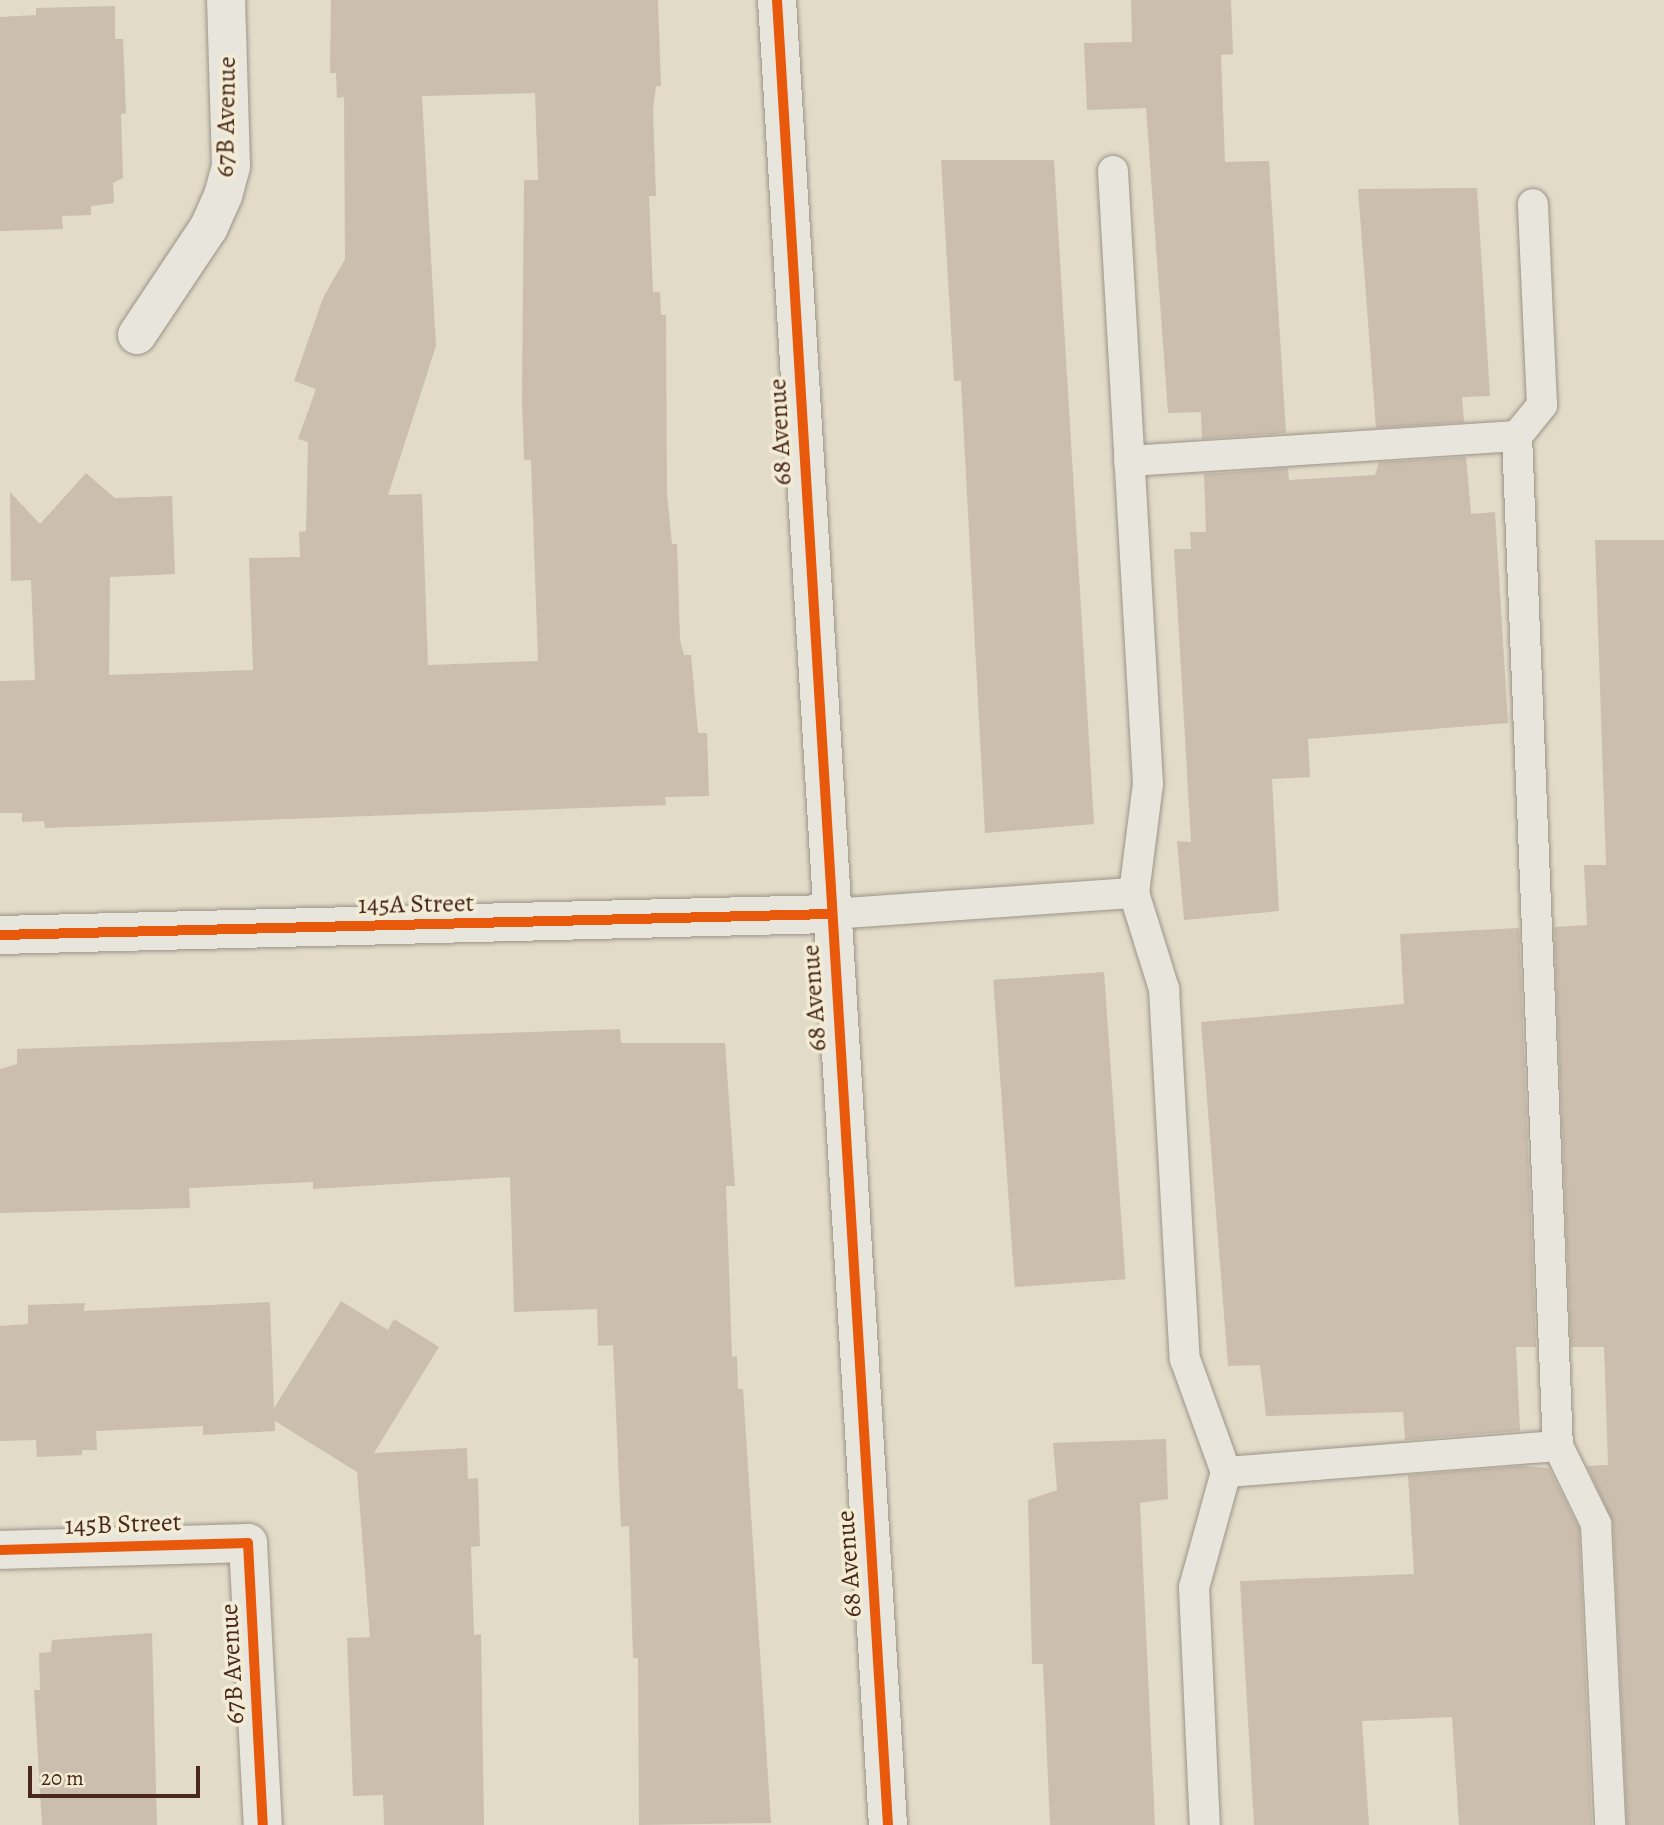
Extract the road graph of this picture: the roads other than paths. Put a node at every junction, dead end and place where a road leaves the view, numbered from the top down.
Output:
1 (226, 0) edge
2 (777, 0) edge
3 (1113, 171) dead end
4 (1533, 204) dead end
5 (137, 335) dead end
6 (1517, 436) junction
7 (1129, 461) junction
8 (1134, 893) junction
9 (832, 914) junction
10 (0, 935) edge
11 (1558, 1446) junction
12 (1226, 1472) junction
13 (248, 1543) joint
14 (0, 1550) edge
15 (263, 1825) edge
16 (888, 1825) edge
17 (1205, 1825) edge
18 (1610, 1825) edge

1 - 5 street, 67B Avenue
2 - 9 street, 68 Avenue
3 - 7 lane
4 - 6 lane
6 - 7 lane
6 - 11 lane
7 - 8 lane
8 - 9 lane
8 - 12 lane
9 - 10 street, 145A Street
9 - 16 street, 68 Avenue
11 - 12 lane
11 - 18 lane
12 - 17 lane
13 - 14 street, 145B Street
13 - 15 street, 67B Avenue

